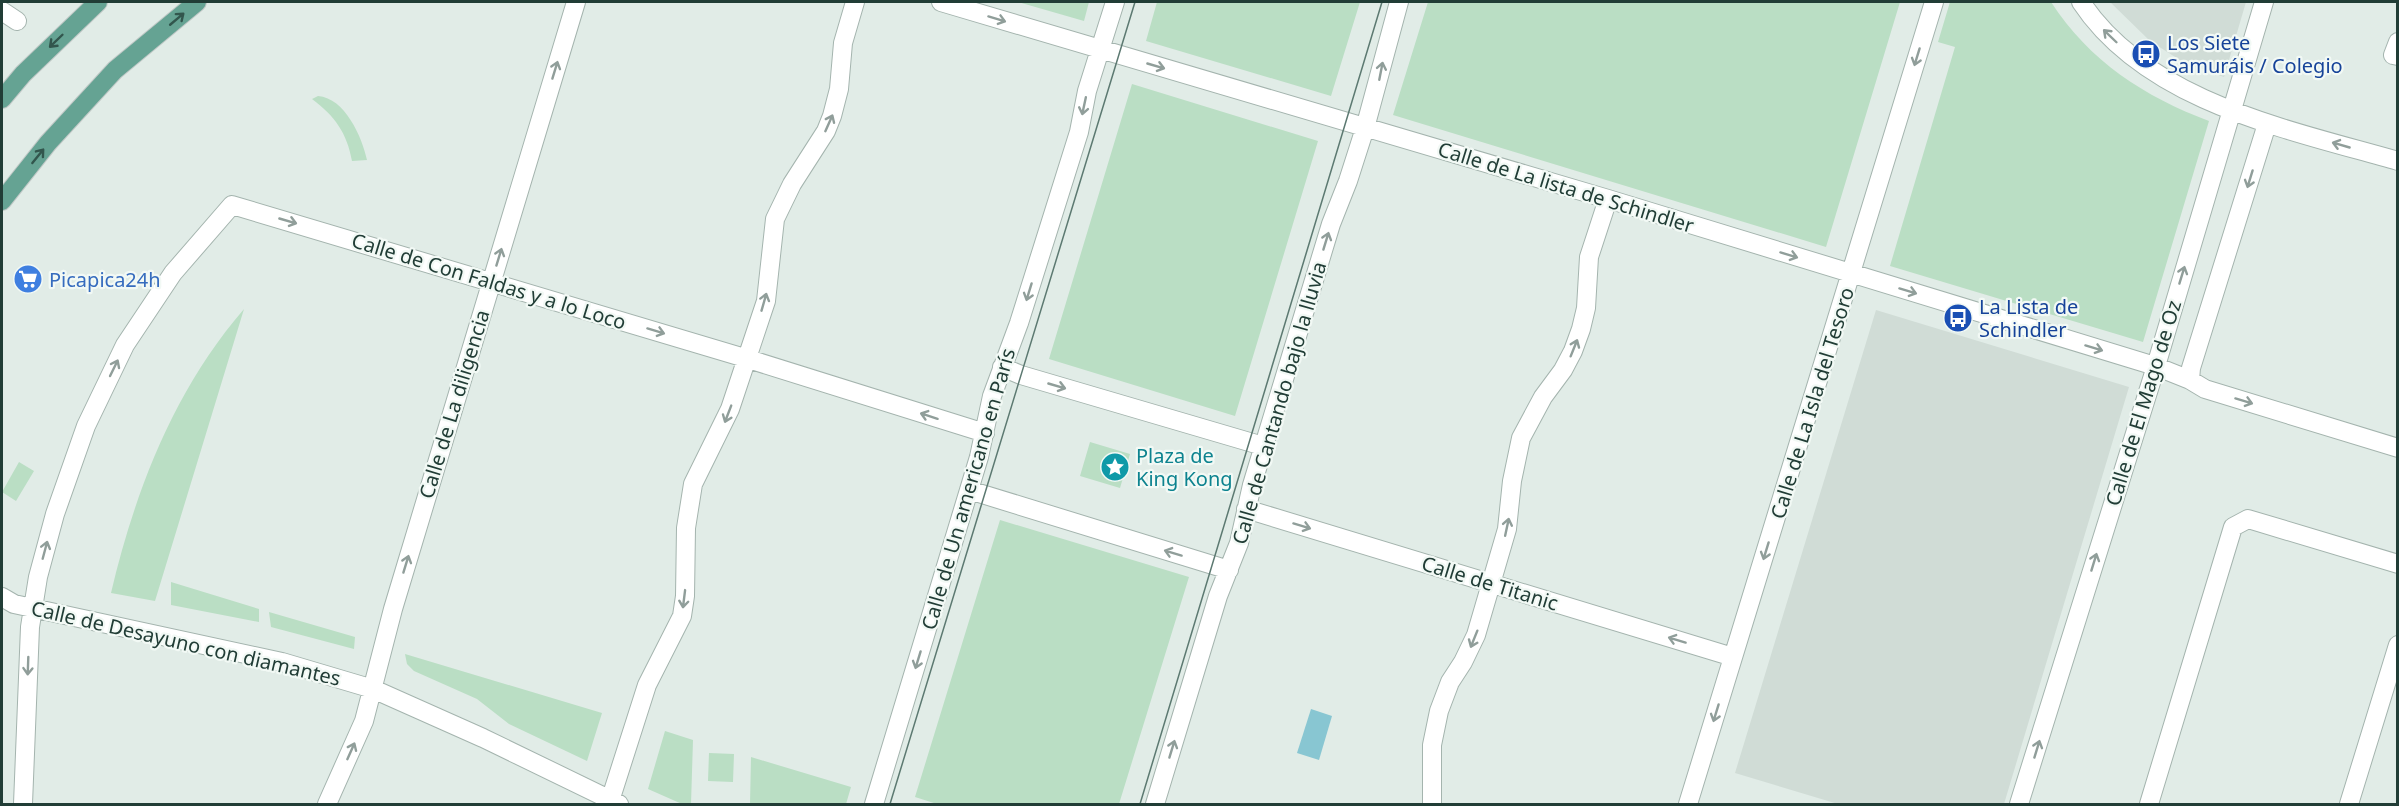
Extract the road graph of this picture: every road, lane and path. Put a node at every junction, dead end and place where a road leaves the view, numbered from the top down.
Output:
1 (98, 2) edge
2 (197, 2) edge
3 (576, 2) edge
4 (855, 2) edge
5 (941, 2) edge
6 (1115, 2) edge
7 (1399, 2) edge
8 (1934, 2) edge
9 (2081, 2) edge
10 (2264, 2) edge
11 (2, 11) edge
12 (18, 21) dead end
13 (2397, 42) edge
14 (1100, 49) junction
15 (2397, 56) edge
16 (2, 99) edge
17 (2231, 109) junction
18 (2267, 124) junction
19 (1365, 128) junction
20 (2397, 161) edge
21 (1608, 199) junction
22 (2, 201) edge
23 (1852, 274) junction
24 (492, 281) junction
25 (745, 358) junction
26 (2155, 366) junction
27 (1002, 367) junction
28 (2190, 380) junction
29 (984, 433) junction
30 (1263, 446) junction
31 (2397, 448) edge
32 (969, 490) junction
33 (1246, 509) junction
34 (2397, 564) edge
35 (1229, 570) junction
36 (1490, 583) junction
37 (6, 602) edge
38 (32, 607) junction
39 (2397, 645) edge
40 (1733, 657) junction
41 (373, 689) junction
42 (613, 803) edge
43 (23, 804) edge
44 (327, 804) edge
45 (874, 804) edge
46 (1155, 804) edge
47 (1432, 804) edge
48 (1688, 804) edge
49 (2019, 804) edge
50 (2150, 804) edge
51 (2349, 804) edge

1 -> 16 main road
22 -> 2 main road
24 -> 3 street, Calle de La diligencia
25 -> 4 street
5 -> 14 street, Calle de La lista de Schindler
6 - 14 street, Calle de Un americano en París
19 -> 7 street, Calle de Cantando bajo la lluvia
8 -> 23 street, Calle de La Isla del Tesoro
17 -> 9 street
10 - 17 street, Calle de El Mago de Oz
11 - 12 street
13 - 15 street
14 -> 19 street, Calle de La lista de Schindler
14 -> 27 street, Calle de Un americano en París
17 - 18 street
26 -> 17 street, Calle de El Mago de Oz
20 -> 18 street
18 -> 28 street
19 - 21 street, Calle de La lista de Schindler
30 -> 19 street, Calle de Cantando bajo la lluvia
21 -> 23 street, Calle de La lista de Schindler
36 -> 21 street
23 -> 26 street, Calle de La lista de Schindler
23 -> 40 street, Calle de La Isla del Tesoro
24 -> 25 street, Calle de Con Faldas y a lo Loco
38 -> 24 street, Calle de Con Faldas y a lo Loco
41 -> 24 street, Calle de La diligencia
29 -> 25 street
25 -> 42 street
26 - 28 street, Calle de La lista de Schindler
49 -> 26 street, Calle de El Mago de Oz
27 - 29 street, Calle de Un americano en París
27 -> 30 street
28 -> 31 street, Calle de La lista de Schindler
29 - 32 street, Calle de Un americano en París
30 - 33 street, Calle de Cantando bajo la lluvia
35 -> 32 street
32 -> 45 street, Calle de Un americano en París
33 - 35 street, Calle de Cantando bajo la lluvia
33 -> 36 street, Calle de Titanic
34 - 50 street
46 -> 35 street, Calle de Cantando bajo la lluvia
40 -> 36 street, Calle de Titanic
36 -> 47 street
37 - 38 street, Calle de Desayuno con diamantes
38 - 41 street, Calle de Desayuno con diamantes
38 -> 43 street
39 - 51 street
40 -> 48 street, Calle de La Isla del Tesoro
41 - 42 street, Calle de Desayuno con diamantes
44 -> 41 street, Calle de La diligencia

